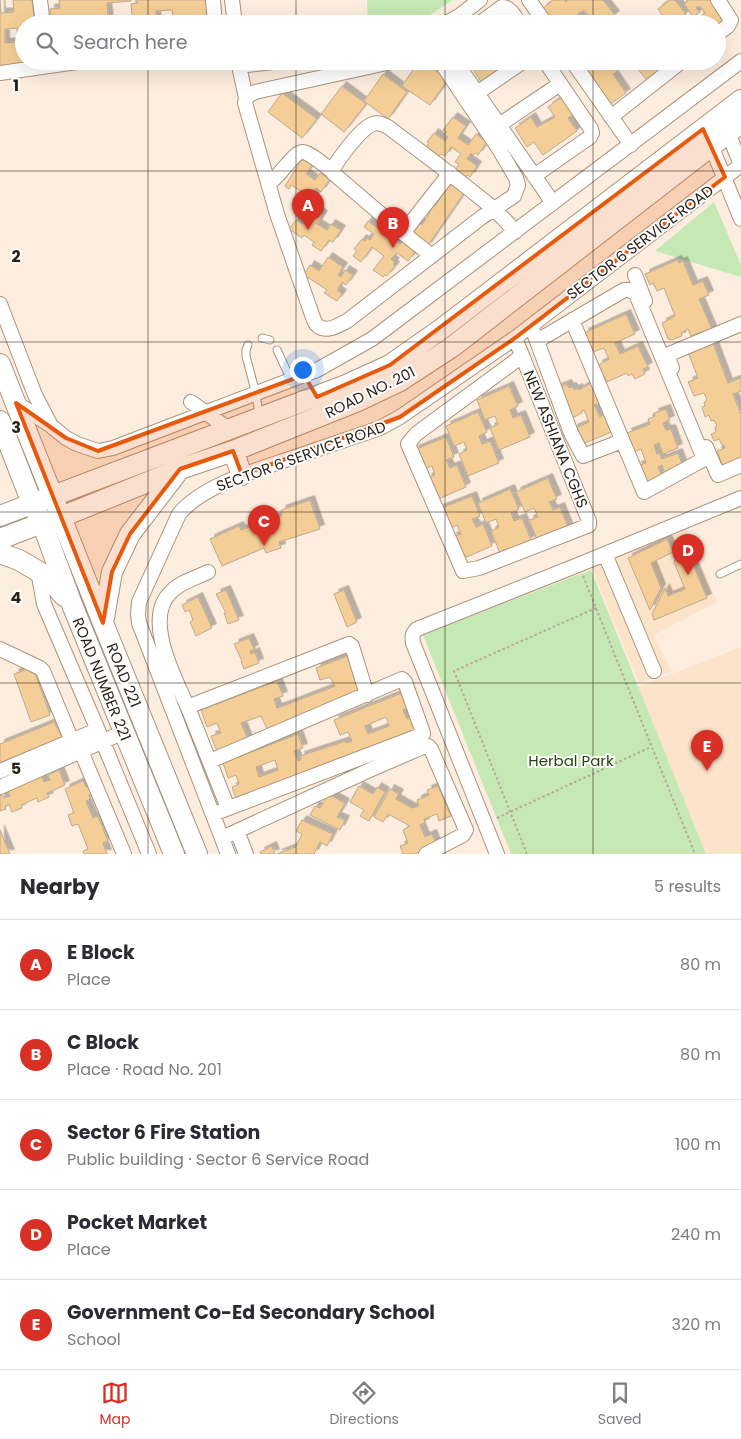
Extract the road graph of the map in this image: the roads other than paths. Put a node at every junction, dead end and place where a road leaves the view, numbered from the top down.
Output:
1 (40, 0) edge
2 (213, 0) edge
3 (232, 0) edge
4 (480, 0) edge
5 (529, 0) edge
6 (718, 0) edge
7 (42, 15) edge
8 (214, 15) edge
9 (234, 15) edge
10 (460, 15) edge
11 (491, 15) edge
12 (513, 15) edge
13 (540, 15) edge
14 (726, 27) edge
15 (741, 61) edge
16 (15, 70) edge
17 (239, 70) edge
18 (355, 70) edge
19 (446, 70) edge
20 (461, 70) edge
21 (511, 70) edge
22 (550, 70) edge
23 (578, 70) edge
24 (671, 70) edge
25 (0, 73) edge
26 (560, 84) junction
27 (477, 93) junction
28 (246, 98) junction
29 (741, 100) edge
30 (611, 117) junction
31 (730, 124) edge
32 (499, 126) junction
33 (707, 137) junction
34 (630, 145) junction
35 (741, 165) edge
36 (332, 171) junction
37 (450, 173) junction
38 (534, 176) junction
39 (725, 178) junction
40 (269, 183) junction
41 (553, 203) junction
42 (494, 209) junction
43 (741, 218) edge
44 (403, 232) junction
45 (515, 232) junction
46 (432, 256) junction
47 (635, 275) dead end
48 (0, 304) edge
49 (572, 320) junction
50 (741, 324) edge
51 (530, 326) junction
52 (262, 338) dead end
53 (515, 338) junction
54 (270, 340) dead end
55 (537, 341) junction
56 (248, 345) dead end
57 (277, 350) dead end
58 (667, 355) junction
59 (522, 356) junction
60 (0, 364) edge
61 (298, 378) junction
62 (256, 394) junction
63 (318, 397) junction
64 (191, 402) dead end
65 (16, 404) junction
66 (207, 412) junction
67 (260, 418) junction
68 (0, 421) edge
69 (50, 425) junction
70 (230, 430) junction
71 (152, 433) junction
72 (622, 440) junction
73 (233, 451) junction
74 (158, 457) junction
75 (741, 465) edge
76 (180, 469) junction
77 (242, 475) junction
78 (52, 496) junction
79 (741, 498) edge
80 (32, 504) junction
81 (0, 516) edge
82 (61, 517) junction
83 (42, 523) junction
84 (0, 539) edge
85 (0, 553) edge
86 (605, 554) junction
87 (741, 564) edge
88 (38, 571) junction
89 (208, 572) dead end
90 (720, 574) dead end
91 (73, 607) junction
92 (103, 623) junction
93 (0, 649) edge
94 (654, 671) dead end
95 (367, 695) junction
96 (189, 710) junction
97 (124, 732) junction
98 (100, 736) junction
99 (77, 746) junction
100 (210, 761) junction
101 (0, 771) edge
102 (0, 787) edge
103 (228, 808) junction
104 (213, 814) junction
105 (237, 831) junction
106 (222, 838) junction
107 (124, 854) edge
108 (149, 854) edge
109 (174, 854) edge
110 (197, 854) edge
111 (228, 854) edge
112 (246, 854) edge
113 (426, 854) edge
114 (497, 854) edge

1 - 7 street
2 - 8 street
3 - 9 street
4 - 10 street
5 - 13 street
6 - 14 street
11 - 12 street
15 - 34 street
16 - 25 street
17 - 28 street
18 - 28 street
19 - 42 street
20 - 27 street
21 - 27 street
22 - 26 street
23 - 30 street
24 - 30 street
26 - 32 street
26 - 38 street
27 - 32 street
28 - 40 street
29 - 31 main road, ROAD NO. 201
30 - 34 street
31 - 33 main road, ROAD NO. 201
31 - 35 street
32 - 38 street
33 - 39 street
33 - 63 main road, ROAD NO. 201
33 - 73 main road, ROAD NO. 201
34 - 41 street
35 - 39 street, SECTOR 6 SERVICE ROAD
36 - 37 street
36 - 40 street
36 - 44 street
37 - 42 street
37 - 44 street
38 - 41 street
39 - 43 street
39 - 51 street, SECTOR 6 SERVICE ROAD
40 - 46 street
41 - 45 street
42 - 45 street
42 - 46 street
44 - 46 street
45 - 61 street
47 - 58 street
48 - 69 street
49 - 55 street
49 - 72 street
49 - 72 street
50 - 58 street
51 - 53 street, SECTOR 6 SERVICE ROAD
51 - 55 street
52 - 54 lane
53 - 59 street
53 - 77 street, SECTOR 6 SERVICE ROAD
55 - 72 street
56 - 62 lane
57 - 61 lane
58 - 75 street
59 - 59 street, NEW ASHIANA CGHS
60 - 65 main road, ROAD 221
61 - 62 street
61 - 63 street
62 - 66 street
62 - 67 lane
63 - 67 main road, ROAD NO. 201
64 - 66 street
65 - 69 street
65 - 78 main road, ROAD 221
66 - 70 street
66 - 71 street
67 - 70 main road, ROAD NO. 201
68 - 80 main road, ROAD NUMBER 221
69 - 71 street
70 - 74 main road, ROAD NO. 201
71 - 74 street
73 - 76 main road, ROAD NO. 201
73 - 77 main road
74 - 78 main road, ROAD NO. 201
76 - 82 main road, ROAD NO. 201
76 - 92 main road
77 - 104 street, SECTOR 6 SERVICE ROAD
78 - 80 main road, ROAD NO. 201
78 - 82 main road, ROAD 221
79 - 86 street
80 - 81 main road, ROAD NO. 201
80 - 83 main road, ROAD NUMBER 221
82 - 83 main road, ROAD NO. 201
82 - 92 main road, ROAD 221
83 - 84 main road, ROAD NO. 201
83 - 91 main road, ROAD NUMBER 221
85 - 88 main road
86 - 94 street
86 - 114 street
87 - 90 lane
88 - 91 main road
88 - 98 street
89 - 96 street
91 - 97 main road, ROAD NUMBER 221
92 - 110 main road, ROAD 221
93 - 99 street
95 - 96 street
95 - 100 street
95 - 103 street
96 - 100 street
97 - 98 street
97 - 109 main road, ROAD NUMBER 221
98 - 99 street
98 - 108 street
99 - 101 street
99 - 102 street
99 - 107 street
100 - 103 street
103 - 104 street
104 - 106 street, SECTOR 6 SERVICE ROAD
105 - 106 street
105 - 112 street
105 - 113 street
106 - 111 street, SECTOR 6 SERVICE ROAD

